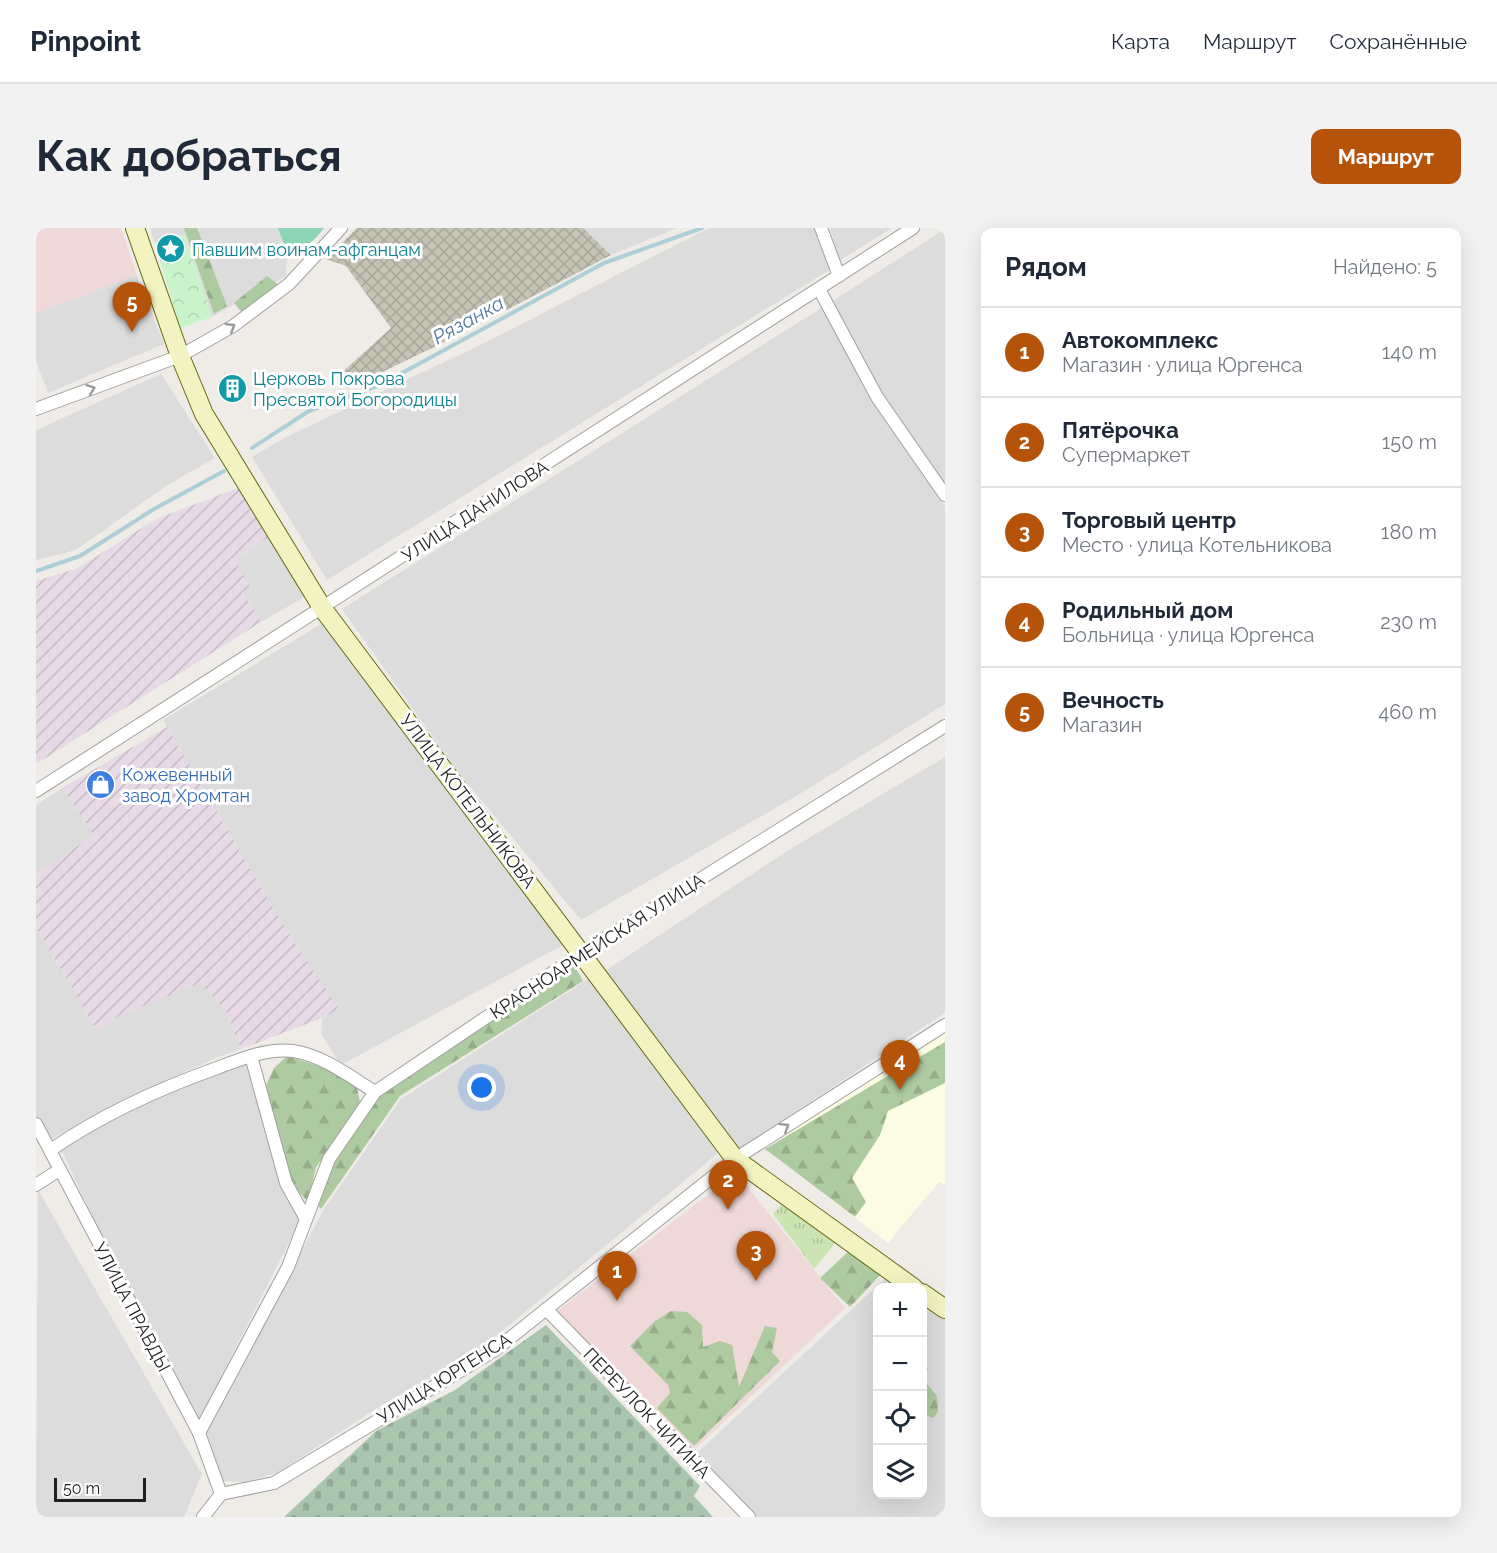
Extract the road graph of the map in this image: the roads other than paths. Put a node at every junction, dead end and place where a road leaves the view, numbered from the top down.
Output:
1 (135, 228) edge
2 (341, 228) edge
3 (821, 228) edge
4 (913, 228) edge
5 (839, 276) junction
6 (819, 289) junction
7 (180, 356) junction
8 (36, 409) edge
9 (945, 495) edge
10 (323, 609) junction
11 (945, 726) edge
12 (36, 791) edge
13 (582, 954) junction
14 (945, 1025) edge
15 (250, 1056) junction
16 (375, 1092) junction
17 (36, 1124) edge
18 (52, 1149) junction
19 (735, 1159) junction
20 (59, 1170) junction
21 (36, 1185) edge
22 (306, 1219) junction
23 (908, 1283) edge
24 (927, 1297) edge
25 (546, 1308) junction
26 (945, 1310) edge
27 (199, 1433) junction
28 (221, 1494) junction
29 (203, 1517) edge
30 (749, 1517) edge

1 - 7 street, УЛИЦА КОТЕЛЬНИКОВА
7 -> 2 street
3 - 5 street
4 - 5 street, УЛИЦА ДАНИЛОВА
5 - 6 street, УЛИЦА ДАНИЛОВА
6 - 9 street
6 - 10 street, УЛИЦА ДАНИЛОВА
8 -> 7 street
7 - 10 street, УЛИЦА КОТЕЛЬНИКОВА
10 - 12 street, УЛИЦА ДАНИЛОВА
10 - 13 street, УЛИЦА КОТЕЛЬНИКОВА
11 - 13 street, КРАСНОАРМЕЙСКАЯ УЛИЦА
13 - 16 street, КРАСНОАРМЕЙСКАЯ УЛИЦА
13 - 19 street, УЛИЦА КОТЕЛЬНИКОВА
19 -> 14 street, УЛИЦА ЮРГЕНСА
15 - 16 street
15 - 18 street
15 - 22 street
16 - 22 street, КРАСНОАРМЕЙСКАЯ УЛИЦА
17 - 18 street, УЛИЦА ПРАВДЫ
18 - 20 street, УЛИЦА ПРАВДЫ
19 - 23 street, УЛИЦА КОТЕЛЬНИКОВА
19 - 25 street, УЛИЦА ЮРГЕНСА
20 - 21 street
20 - 27 street, УЛИЦА ПРАВДЫ
22 - 27 street, КРАСНОАРМЕЙСКАЯ УЛИЦА
24 - 26 street
25 - 28 street, УЛИЦА ЮРГЕНСА
25 - 30 street, ПЕРЕУЛОК ЧИГИНА
27 - 28 street, УЛИЦА ПРАВДЫ
28 - 29 street

